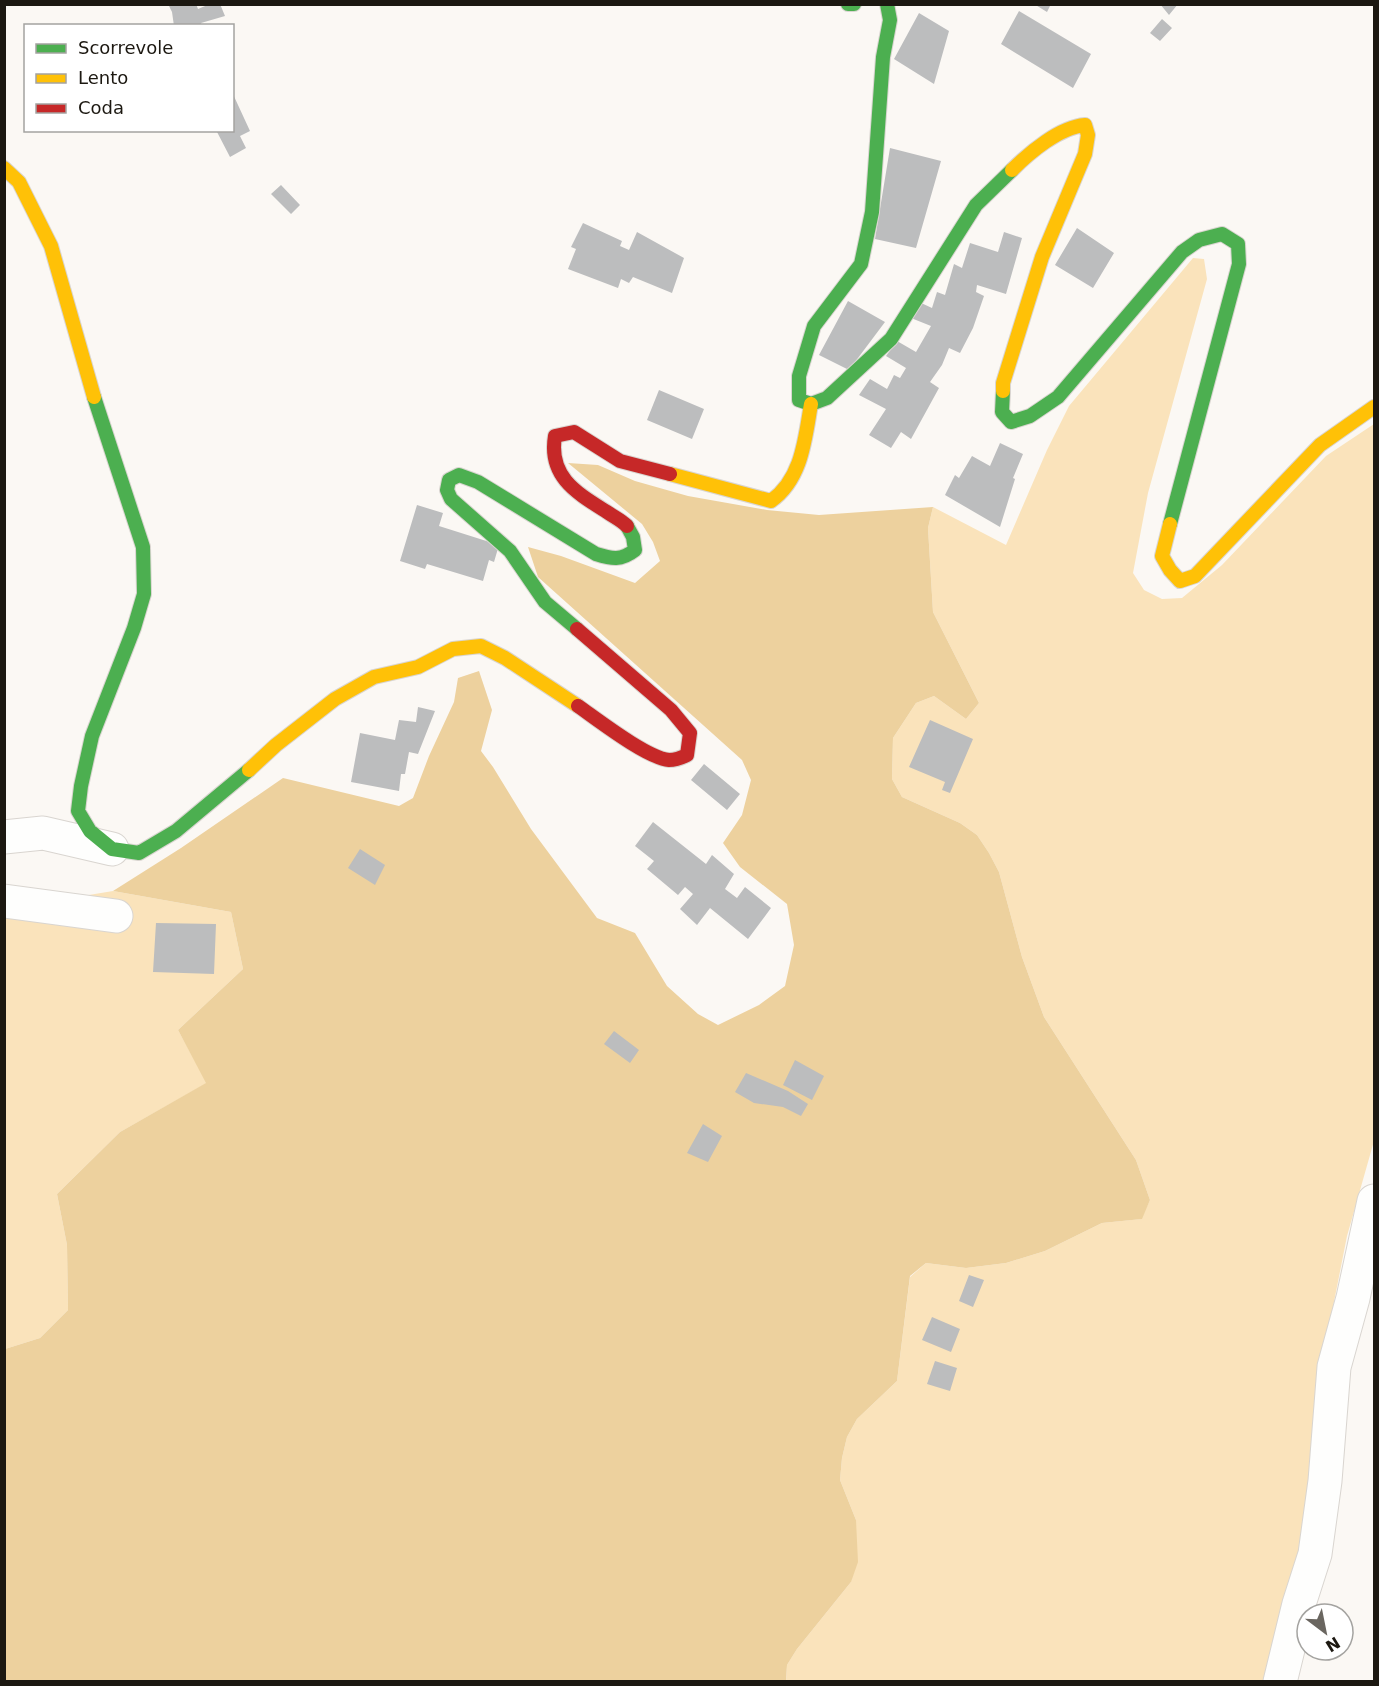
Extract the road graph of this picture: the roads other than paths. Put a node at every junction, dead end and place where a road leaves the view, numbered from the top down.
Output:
1 (848, 4) edge
2 (854, 4) edge
3 (887, 4) edge
4 (4, 168) edge
5 (811, 404) junction
6 (1374, 407) edge
7 (4, 837) edge
8 (112, 849) junction
9 (4, 901) edge
10 (116, 916) dead end
11 (1374, 1201) edge
12 (1280, 1682) edge

1 - 2 street
3 - 5 street
4 - 8 street
5 - 6 street
5 - 8 street
7 - 8 street
9 - 10 street
11 - 12 street

